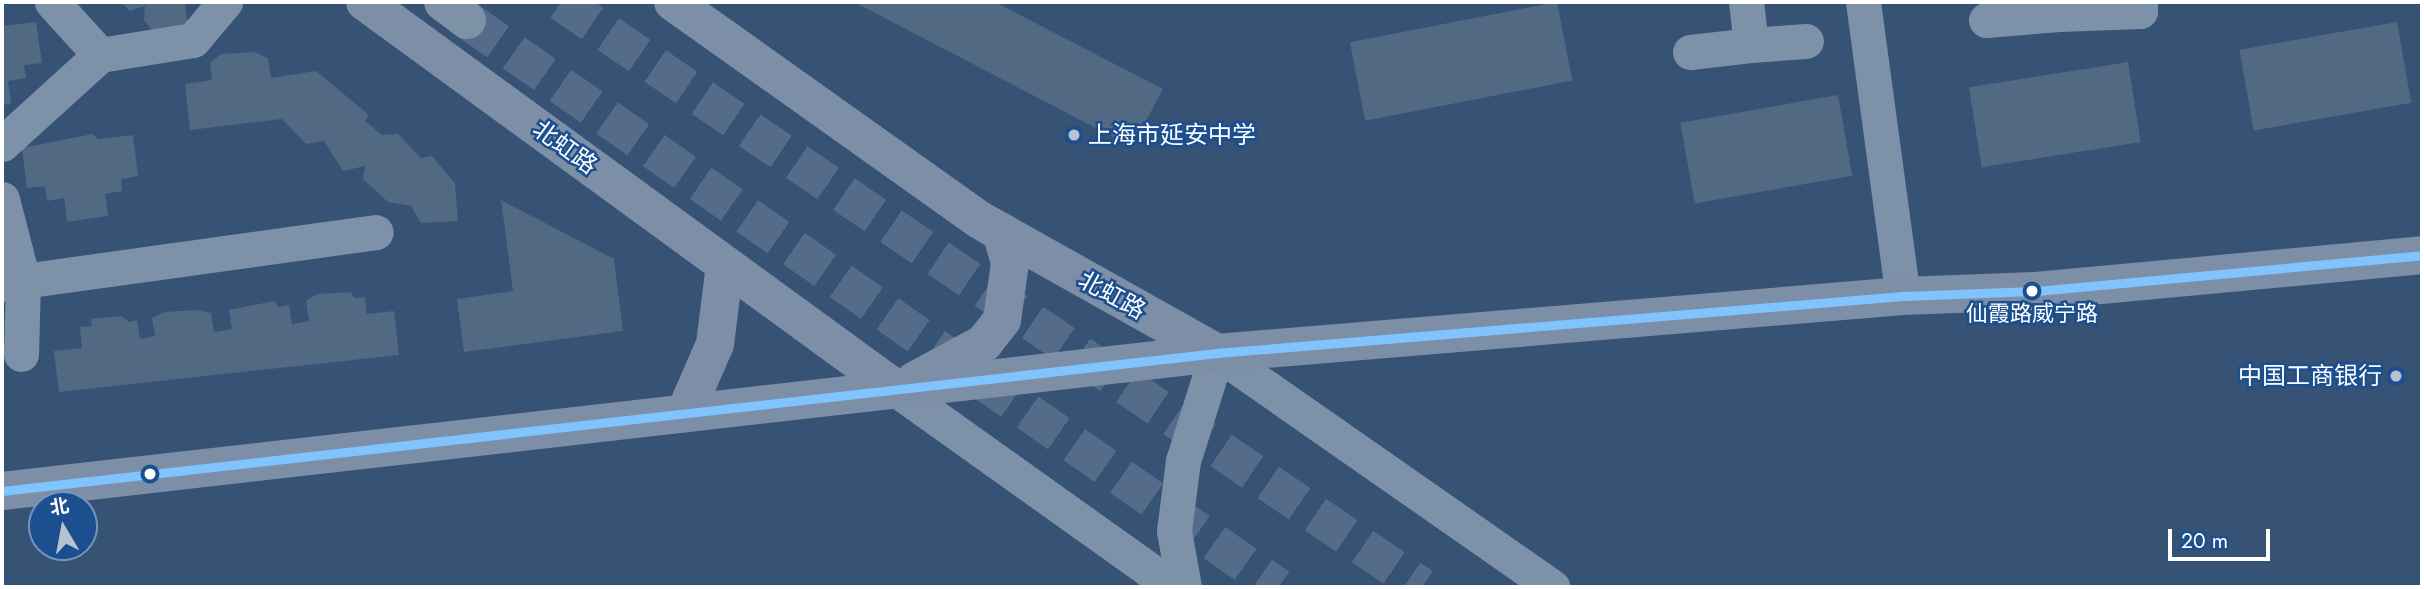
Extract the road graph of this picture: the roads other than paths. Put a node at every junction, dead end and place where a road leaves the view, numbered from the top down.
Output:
1 (52, 2) edge
2 (225, 2) edge
3 (365, 2) edge
4 (673, 2) edge
5 (1746, 2) edge
6 (1863, 2) edge
7 (2140, 2) edge
8 (2057, 8) edge
9 (1986, 20) dead end
10 (1806, 41) dead end
11 (1751, 45) junction
12 (1690, 52) dead end
13 (100, 55) junction
14 (2, 144) edge
15 (2, 199) edge
16 (376, 232) dead end
17 (1001, 232) junction
18 (2422, 255) edge
19 (725, 265) junction
20 (13, 282) edge
21 (1903, 296) junction
22 (1217, 353) junction
23 (21, 354) dead end
24 (897, 390) junction
25 (685, 412) junction
26 (2, 491) edge
27 (1173, 587) edge
28 (1184, 587) edge
29 (1552, 587) edge

1 - 13 street
2 - 13 street
3 - 19 main road, 北虹路
4 - 17 main road, 北虹路
5 - 11 street
6 - 21 street
7 - 8 street
8 - 9 street
10 - 11 street
11 - 12 street
13 - 14 street
15 - 20 street
16 - 20 street
17 - 22 main road, 北虹路
17 - 24 main road
18 - 21 main road
19 - 24 main road, 北虹路
19 - 25 main road
20 - 23 street
21 - 22 main road
22 - 24 main road
22 - 28 street
22 - 29 street, 北虹路
24 - 25 main road
24 - 27 street, 北虹路
25 - 26 main road

